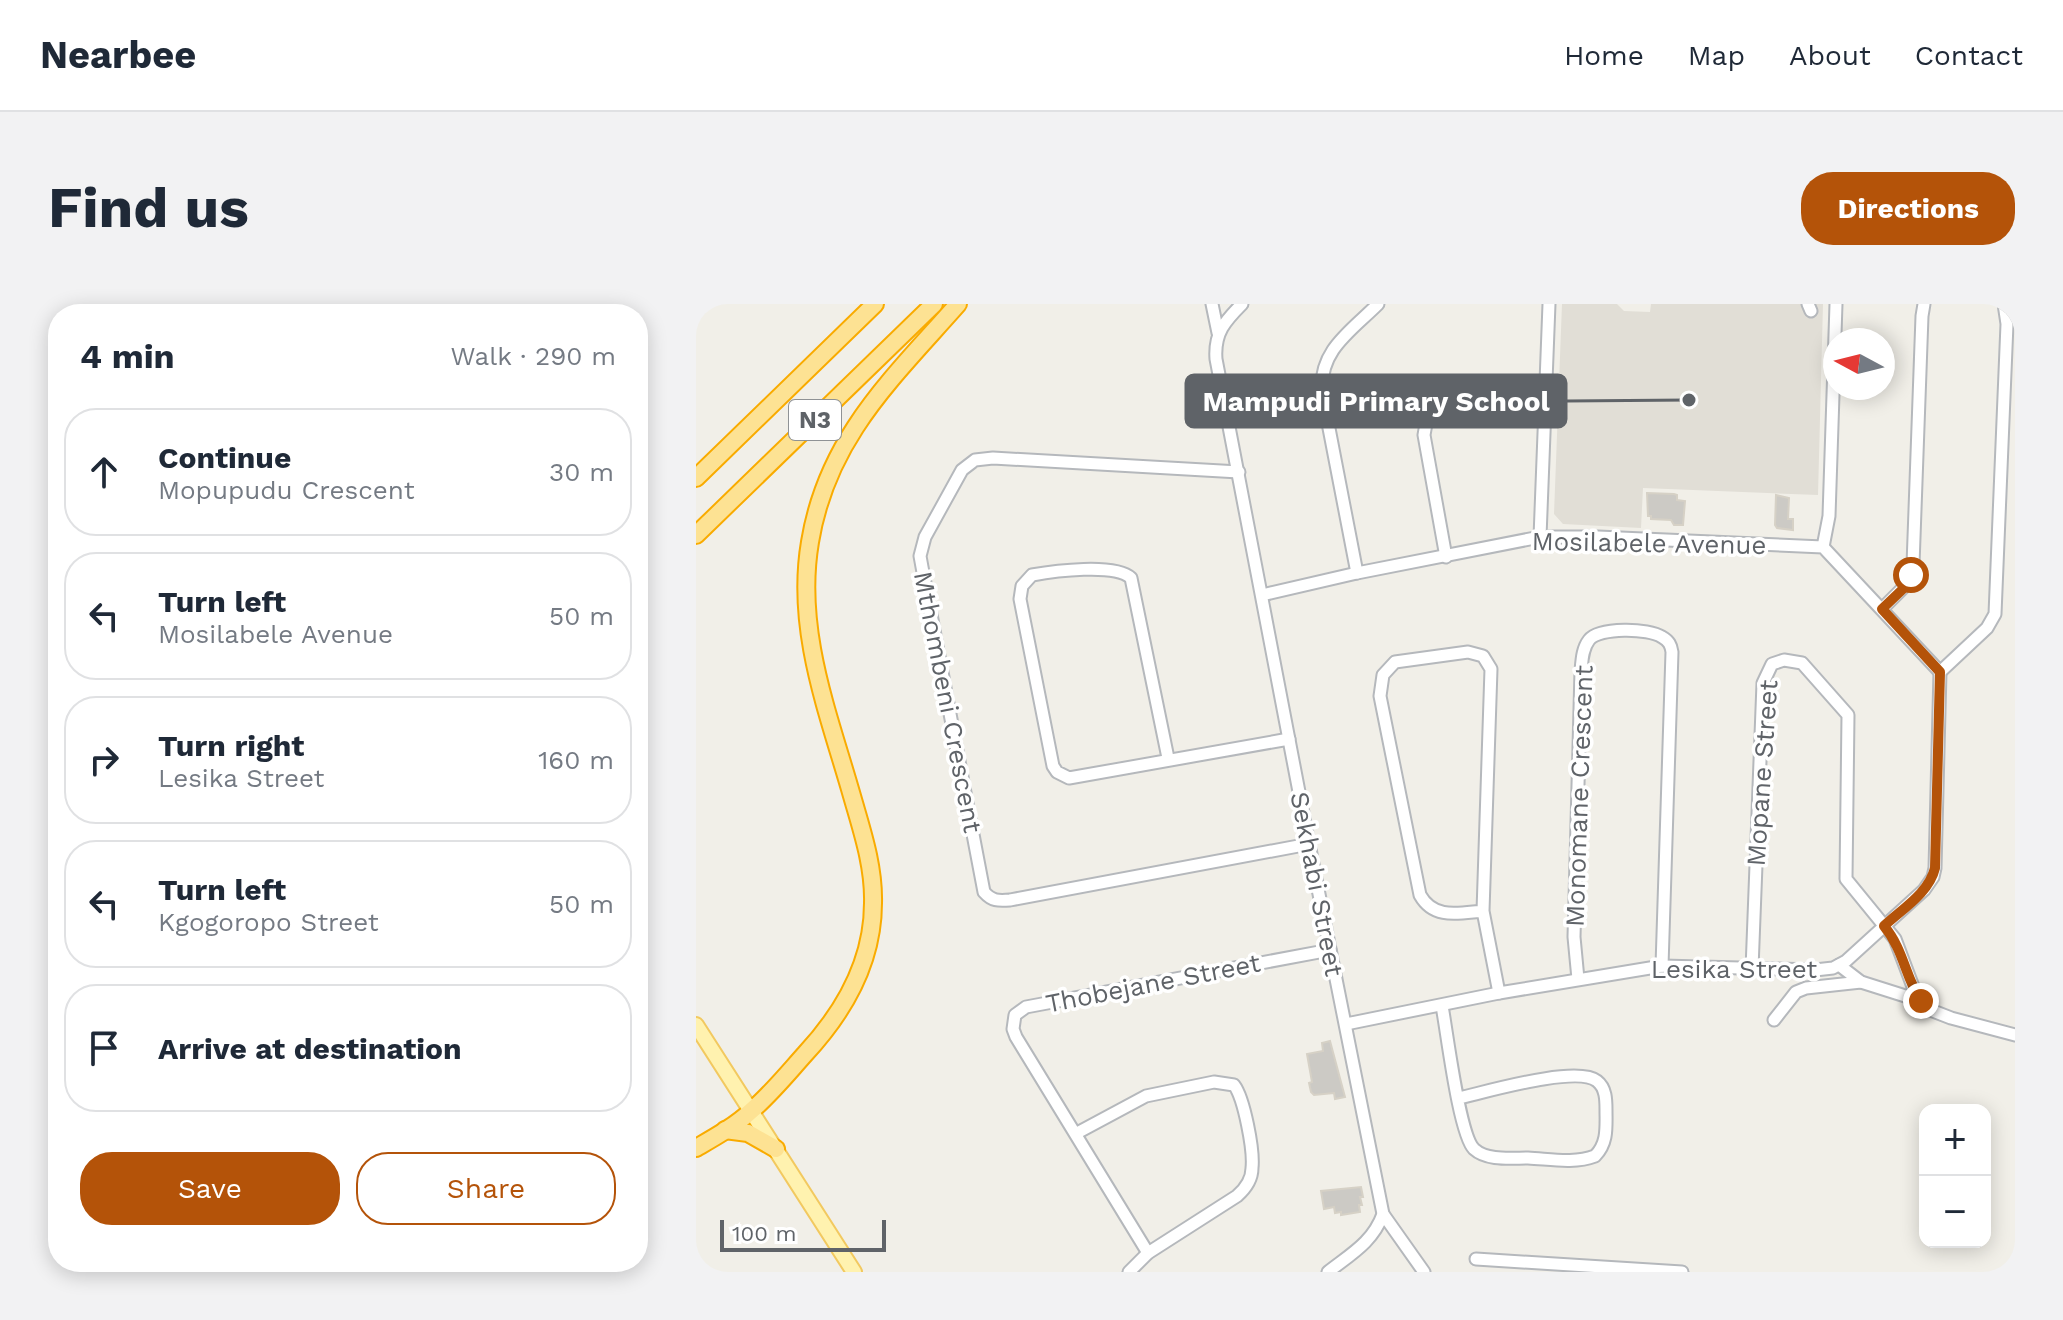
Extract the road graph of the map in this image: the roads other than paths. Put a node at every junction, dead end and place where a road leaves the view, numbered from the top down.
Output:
1 (875, 304) edge
2 (934, 304) edge
3 (958, 304) edge
4 (1212, 304) edge
5 (1242, 304) edge
6 (1378, 304) edge
7 (1549, 304) edge
8 (1836, 304) edge
9 (1924, 304) edge
10 (2004, 304) edge
11 (1218, 333) junction
12 (1440, 395) dead end
13 (1239, 472) junction
14 (696, 478) edge
15 (696, 535) edge
16 (1540, 537) junction
17 (1823, 547) junction
18 (1446, 557) junction
19 (1357, 573) junction
20 (1262, 595) junction
21 (1882, 609) junction
22 (1940, 672) junction
23 (1289, 739) junction
24 (1168, 758) junction
25 (1309, 844) junction
26 (1483, 911) junction
27 (1884, 926) junction
28 (1330, 950) junction
29 (1839, 965) junction
30 (1662, 966) junction
31 (1752, 969) junction
32 (1578, 979) junction
33 (1861, 982) junction
34 (1499, 993) junction
35 (1921, 1001) junction
36 (1442, 1006) junction
37 (1774, 1020) dead end
38 (1346, 1024) junction
39 (696, 1025) edge
40 (2015, 1035) edge
41 (1459, 1098) junction
42 (751, 1111) junction
43 (725, 1130) junction
44 (1077, 1133) junction
45 (696, 1148) edge
46 (776, 1149) junction
47 (1383, 1214) junction
48 (1148, 1253) junction
49 (1476, 1259) dead end
50 (1533, 1268) edge
51 (854, 1272) edge
52 (1129, 1272) edge
53 (1328, 1272) edge
54 (1424, 1272) edge
55 (1682, 1272) edge

1 - 14 highway, N3
2 - 15 highway, N3
3 - 42 highway
4 - 11 street, Sekhabi Street
5 - 11 street
6 - 19 street
7 - 16 street
8 - 17 street
9 - 21 street
10 - 22 street
11 - 13 street, Sekhabi Street
12 - 18 street
13 - 20 street, Sekhabi Street
13 - 25 street, Mthombeni Crescent
16 - 17 street, Mosilabele Avenue
16 - 18 street, Mosilabele Avenue
17 - 21 street
18 - 19 street, Mosilabele Avenue
19 - 20 street, Mosilabele Avenue
20 - 23 street, Sekhabi Street
21 - 22 street
22 - 27 street, Lesika Street
23 - 24 street
23 - 25 street, Sekhabi Street
24 - 24 street
25 - 28 street, Sekhabi Street
26 - 26 street
26 - 34 street
27 - 29 street, Lesika Street
27 - 31 street, Mopane Street
27 - 35 street
28 - 38 street, Sekhabi Street
28 - 44 street, Thobejane Street
29 - 31 street, Lesika Street
29 - 33 street
30 - 31 street, Lesika Street
30 - 32 street, Lesika Street
30 - 32 street, Monomane Crescent
32 - 34 street, Lesika Street
33 - 35 street
33 - 37 street
34 - 36 street, Lesika Street
35 - 40 street
36 - 38 street, Lesika Street
36 - 41 street
38 - 47 street, Sekhabi Street
39 - 42 main road
41 - 41 street
42 - 43 highway
42 - 46 main road
43 - 45 highway
43 - 46 highway
44 - 48 street, Thobejane Street
44 - 48 street
46 - 51 main road
47 - 53 street
47 - 54 street
48 - 52 street
49 - 50 street
50 - 55 street

